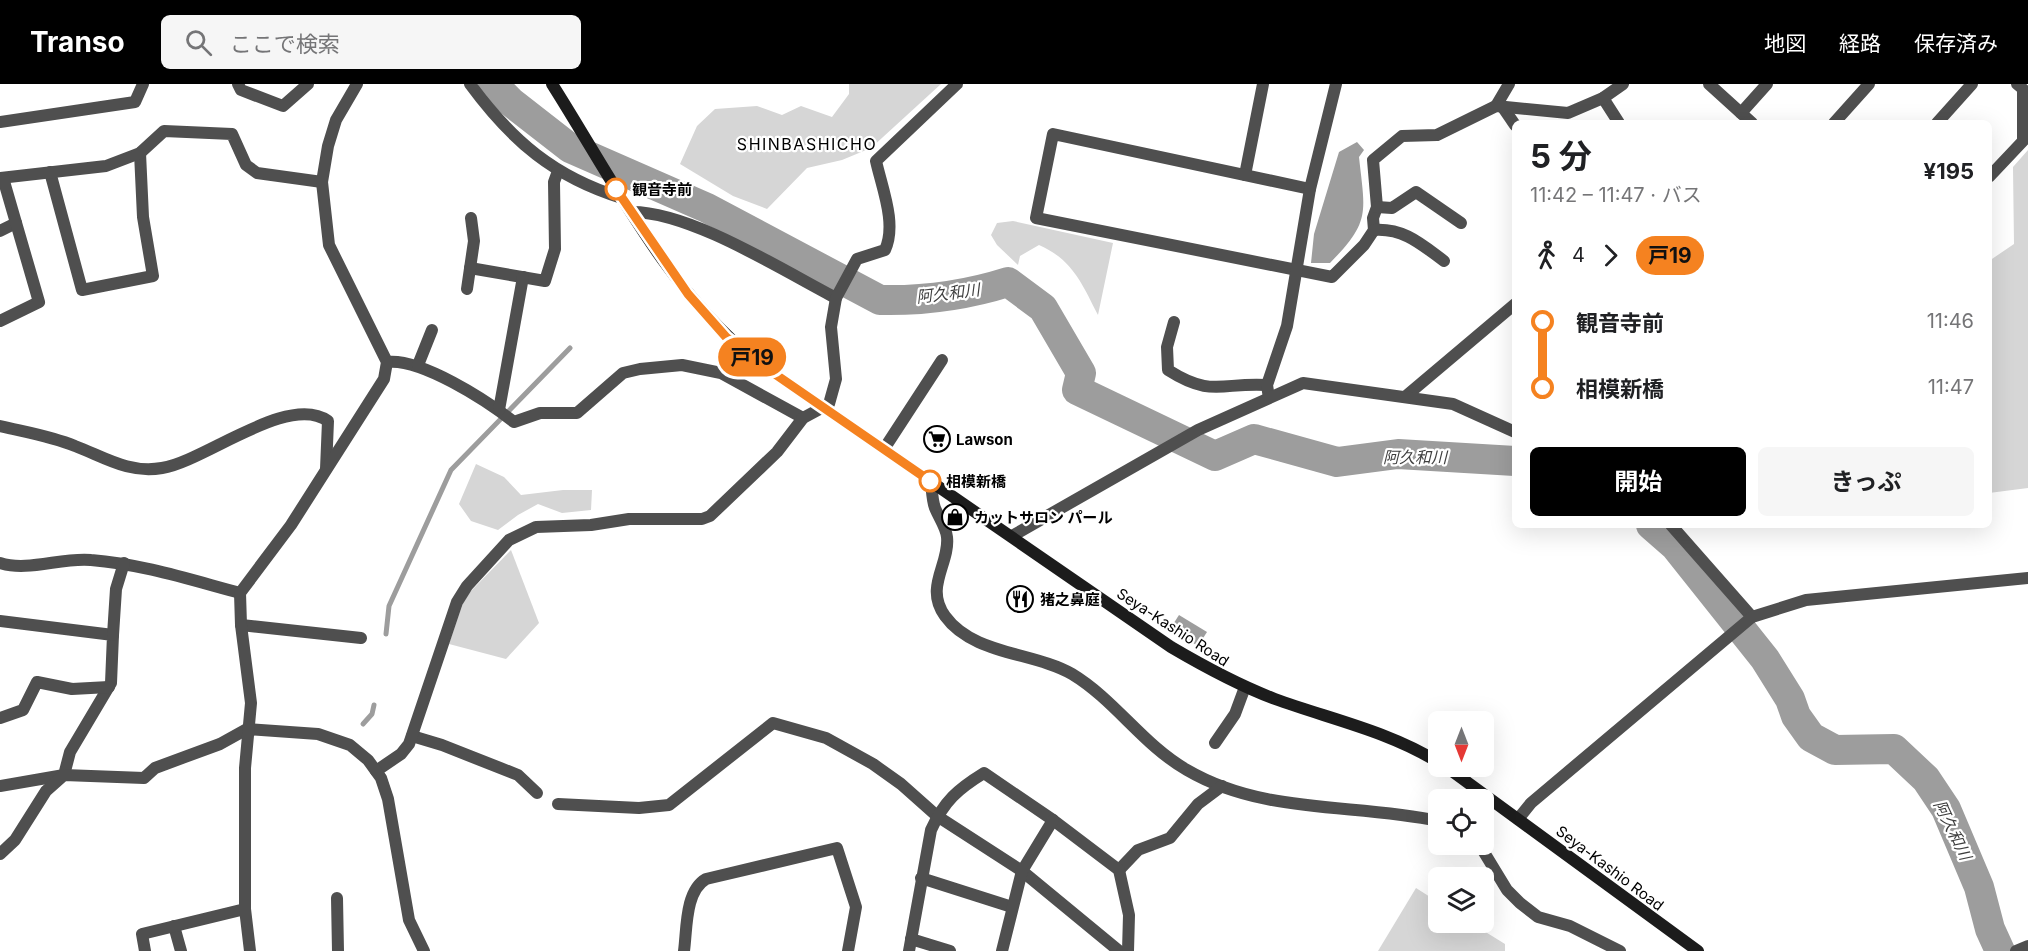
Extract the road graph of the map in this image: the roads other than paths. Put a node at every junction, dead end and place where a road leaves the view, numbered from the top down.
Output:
1 (143, 84) edge
2 (238, 84) edge
3 (309, 84) edge
4 (357, 84) edge
5 (470, 84) edge
6 (552, 84) edge
7 (957, 84) edge
8 (1263, 84) edge
9 (1335, 84) edge
10 (1509, 84) edge
11 (1623, 84) edge
12 (1709, 84) edge
13 (1767, 84) edge
14 (1869, 84) edge
15 (1972, 84) edge
16 (2017, 84) edge
17 (1603, 98) junction
18 (1499, 106) junction
19 (1741, 113) junction
20 (1617, 120) edge
21 (1749, 120) edge
22 (1836, 120) edge
23 (1940, 120) edge
24 (1512, 121) edge
25 (0, 122) edge
26 (140, 153) junction
27 (558, 171) junction
28 (50, 172) junction
29 (1992, 174) edge
30 (1245, 175) junction
31 (2, 178) edge
32 (322, 182) junction
33 (1310, 189) junction
34 (620, 194) junction
35 (1377, 207) junction
36 (632, 212) junction
37 (471, 218) dead end
38 (1461, 222) dead end
39 (16, 223) junction
40 (1374, 230) junction
41 (0, 231) edge
42 (1444, 261) dead end
43 (470, 268) junction
44 (1296, 270) junction
45 (523, 277) junction
46 (467, 289) dead end
47 (836, 296) junction
48 (1512, 307) edge
49 (0, 321) edge
50 (1174, 322) dead end
51 (432, 330) dead end
52 (942, 360) dead end
53 (387, 362) junction
54 (418, 365) junction
55 (1267, 385) junction
56 (1406, 396) junction
57 (1269, 398) junction
58 (823, 407) junction
59 (499, 410) junction
60 (803, 418) junction
61 (0, 426) edge
62 (1512, 431) edge
63 (884, 449) junction
64 (326, 470) junction
65 (931, 481) junction
66 (1673, 528) edge
67 (1011, 536) junction
68 (0, 563) edge
69 (124, 563) junction
70 (2028, 578) edge
71 (240, 593) junction
72 (1749, 620) junction
73 (0, 621) edge
74 (241, 625) junction
75 (112, 635) junction
76 (361, 638) dead end
77 (109, 687) junction
78 (1245, 687) junction
79 (0, 718) edge
80 (247, 729) junction
81 (412, 736) junction
82 (1215, 743) dead end
83 (1428, 756) edge
84 (375, 771) junction
85 (64, 775) junction
86 (1460, 777) edge
87 (0, 786) edge
88 (1222, 786) junction
89 (537, 793) dead end
90 (558, 804) dead end
91 (937, 816) junction
92 (1518, 819) junction
93 (1053, 820) junction
94 (1428, 820) edge
95 (0, 854) edge
96 (1486, 855) edge
97 (1119, 870) junction
98 (1022, 871) junction
99 (921, 878) junction
100 (337, 898) dead end
101 (1012, 907) junction
102 (245, 909) junction
103 (174, 926) junction
104 (910, 945) edge
105 (145, 951) edge
106 (181, 951) edge
107 (250, 951) edge
108 (338, 951) edge
109 (424, 951) edge
110 (684, 951) edge
111 (848, 951) edge
112 (950, 951) edge
113 (1002, 951) edge
114 (1119, 951) edge
115 (1128, 951) edge
116 (1620, 951) edge
117 (1698, 951) edge

1 - 25 street
2 - 3 street
4 - 32 street
5 - 27 street
6 - 34 main road, Seya-Kashio Road
7 - 47 street
8 - 30 street
9 - 33 street
10 - 18 street
11 - 17 street
12 - 19 street
13 - 19 street
14 - 22 street
15 - 23 street
16 - 29 street
17 - 18 street
17 - 20 street
18 - 24 street
18 - 35 street
19 - 21 street
26 - 28 street
26 - 28 street
26 - 32 street
27 - 34 street
27 - 45 street
28 - 31 street
30 - 33 street
30 - 44 street
31 - 39 street
32 - 53 street
33 - 44 street
34 - 36 main road, Seya-Kashio Road
35 - 38 street
35 - 40 street
36 - 47 street
36 - 58 main road, Seya-Kashio Road
37 - 43 street
39 - 41 street
39 - 49 street
40 - 42 street
40 - 44 street
43 - 45 street
43 - 46 street
44 - 55 street
45 - 59 street
47 - 58 street
48 - 56 street
50 - 55 street
51 - 54 street
52 - 63 street
53 - 54 street
53 - 64 street
54 - 59 street
55 - 57 street
56 - 57 street
56 - 62 street
57 - 67 street
58 - 60 street
58 - 63 main road, Seya-Kashio Road
59 - 60 street
60 - 81 street
61 - 64 street
63 - 65 main road, Seya-Kashio Road
64 - 71 street
65 - 67 main road, Seya-Kashio Road
65 - 88 street
66 - 72 street
67 - 78 main road, Seya-Kashio Road
68 - 69 street
69 - 71 street
69 - 75 street
70 - 72 street
71 - 74 street
72 - 92 street
73 - 75 street
74 - 76 street
74 - 80 street
75 - 77 street
77 - 79 street
77 - 85 street
78 - 82 street
78 - 83 main road, Seya-Kashio Road
80 - 84 street
80 - 85 street
80 - 102 street
81 - 84 street
81 - 89 street
84 - 109 street
85 - 87 street
85 - 95 street
86 - 92 main road, Seya-Kashio Road
88 - 94 street
88 - 97 street
90 - 91 street
91 - 93 street
91 - 98 street
91 - 99 street
92 - 117 main road, Seya-Kashio Road
93 - 97 street
93 - 98 street
96 - 116 street
97 - 115 street
98 - 101 street
98 - 114 street
99 - 101 street
99 - 104 street
100 - 108 street
101 - 113 street
102 - 103 street
102 - 107 street
103 - 105 street
103 - 106 street
104 - 112 street
110 - 111 street

